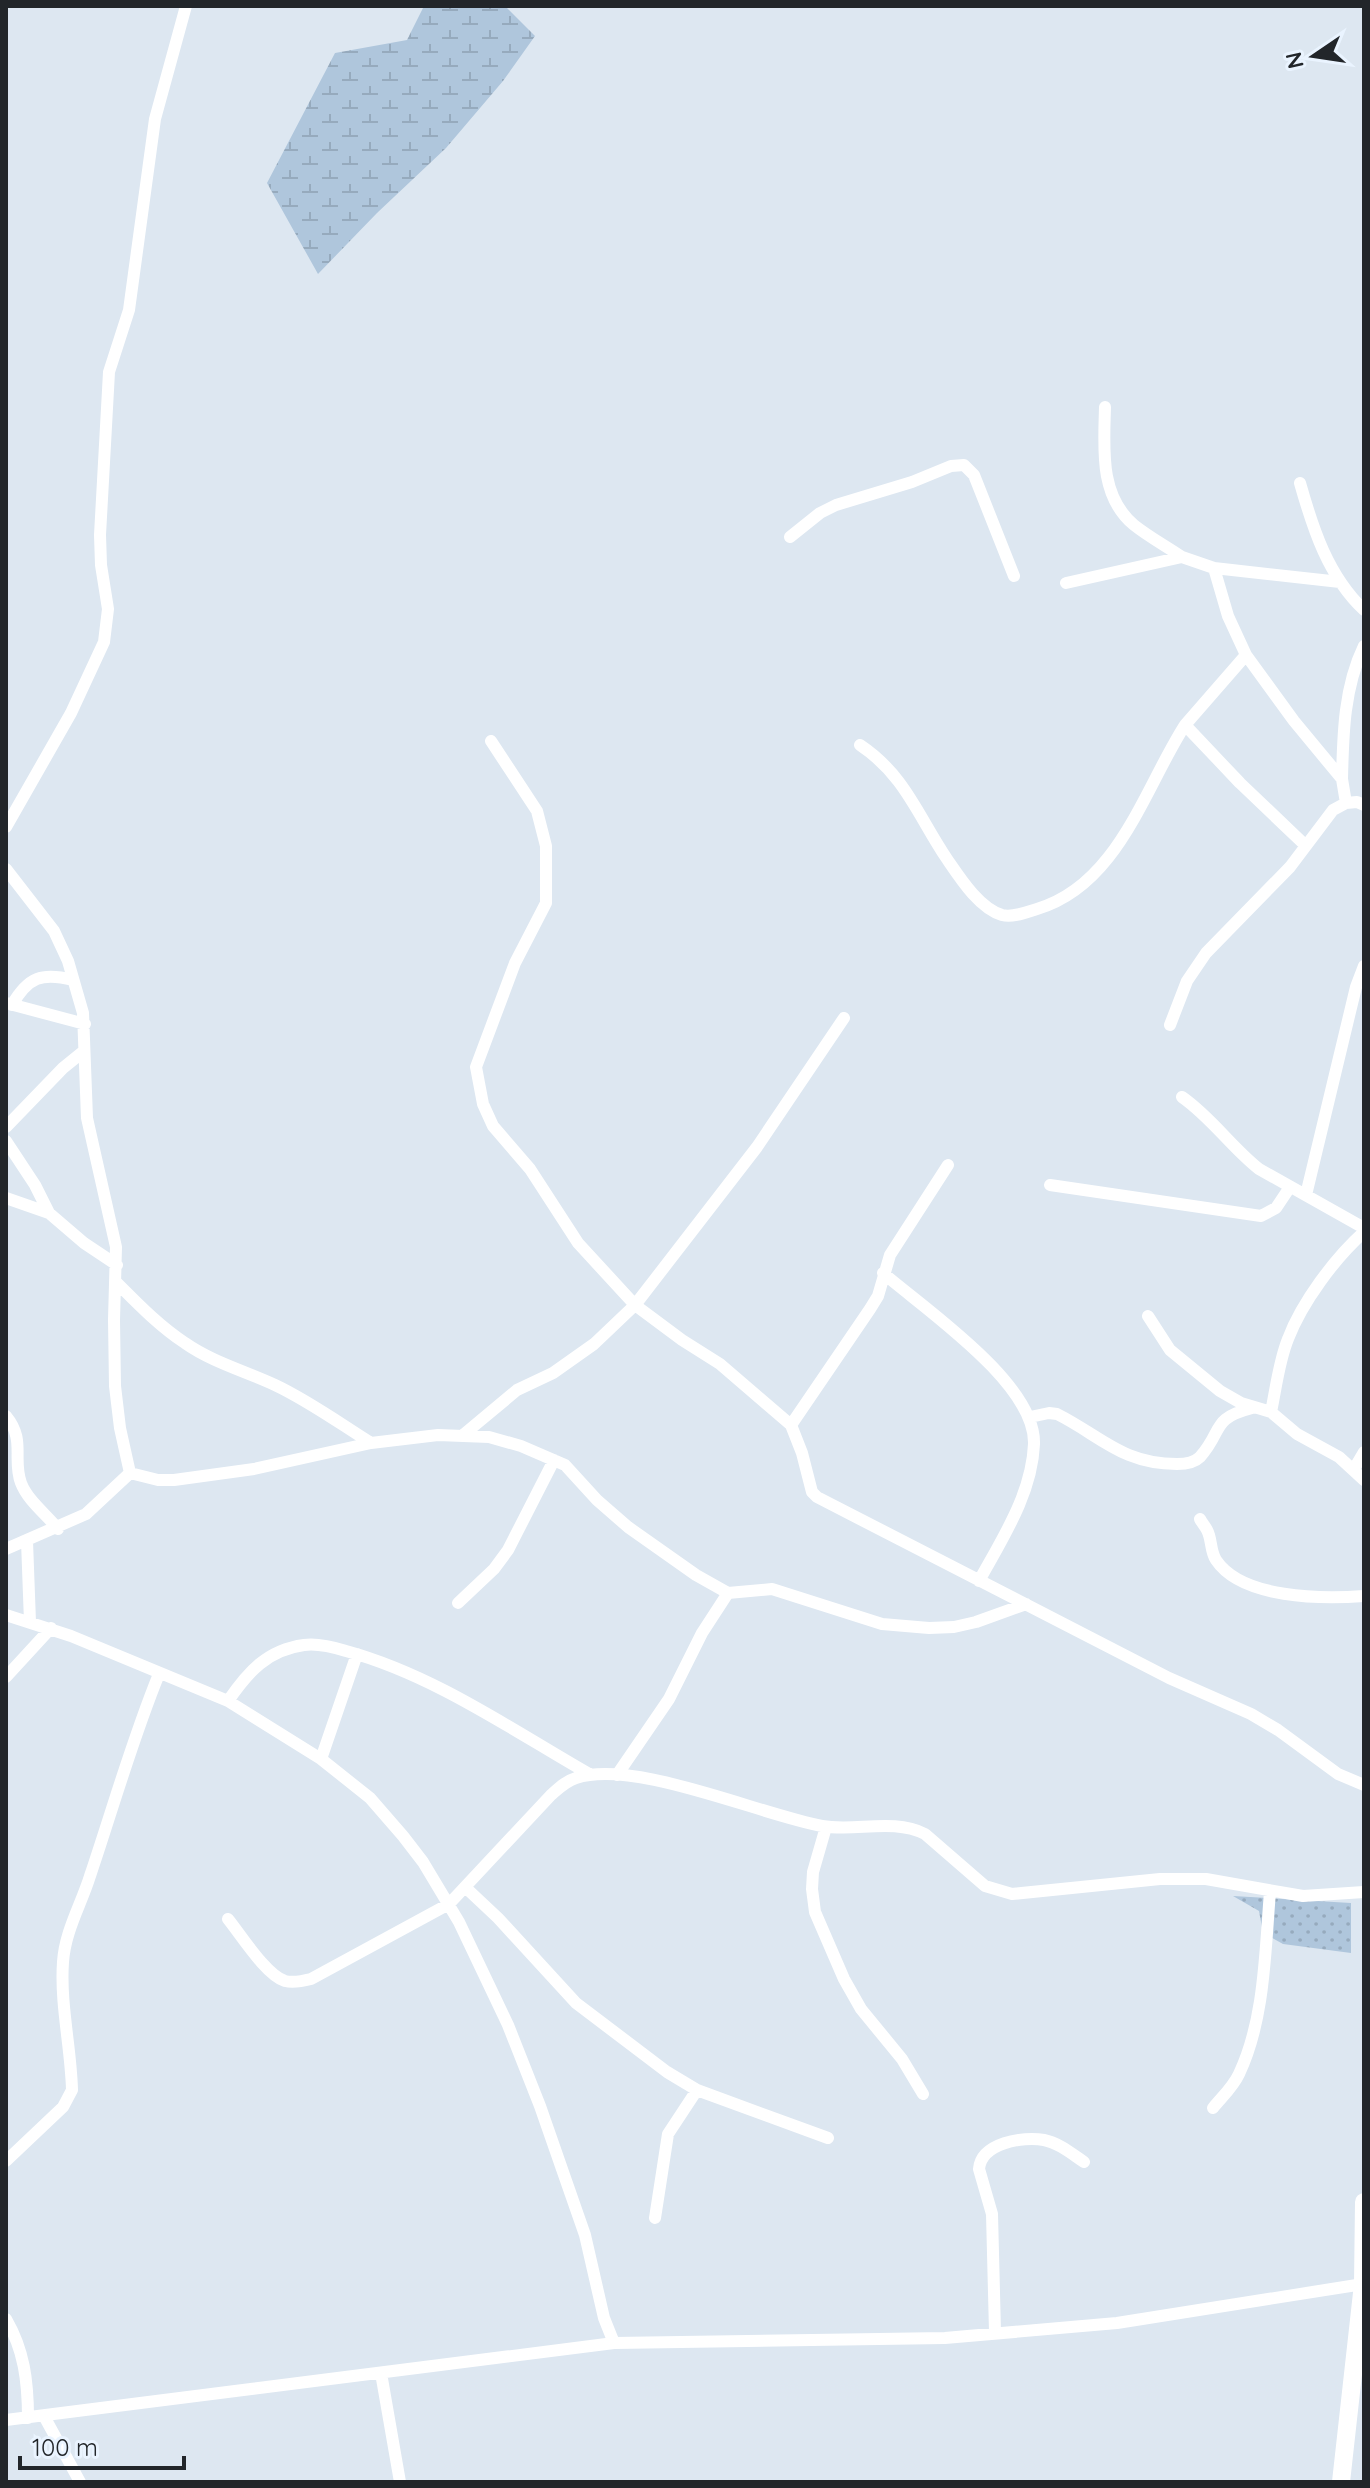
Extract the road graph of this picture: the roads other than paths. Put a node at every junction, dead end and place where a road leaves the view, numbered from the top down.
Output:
1 (186, 6) edge
2 (1105, 407) dead end
3 (1300, 483) dead end
4 (790, 537) dead end
5 (1182, 557) junction
6 (1214, 568) junction
7 (1014, 576) dead end
8 (1340, 582) junction
9 (1066, 583) dead end
10 (1364, 610) edge
11 (1364, 646) edge
12 (1246, 655) junction
13 (1185, 725) junction
14 (491, 741) dead end
15 (860, 745) dead end
16 (1342, 779) junction
17 (1346, 803) junction
18 (1364, 805) edge
19 (6, 827) edge
20 (1305, 845) junction
21 (6, 869) edge
22 (1364, 966) edge
23 (73, 980) junction
24 (9, 1004) edge
25 (844, 1018) dead end
26 (85, 1024) junction
27 (1170, 1025) dead end
28 (84, 1051) junction
29 (1182, 1097) dead end
30 (6, 1127) edge
31 (6, 1141) edge
32 (948, 1165) dead end
33 (1050, 1185) dead end
34 (1290, 1187) junction
35 (1306, 1195) junction
36 (6, 1198) edge
37 (49, 1213) junction
38 (1364, 1230) edge
39 (117, 1265) junction
40 (883, 1273) junction
41 (115, 1281) junction
42 (635, 1305) junction
43 (1148, 1316) dead end
44 (1255, 1407) junction
45 (1271, 1412) junction
46 (6, 1416) edge
47 (1030, 1417) junction
48 (791, 1425) junction
49 (463, 1435) junction
50 (371, 1443) junction
51 (1364, 1452) edge
52 (554, 1460) junction
53 (1354, 1469) junction
54 (130, 1473) junction
55 (1364, 1480) edge
56 (1200, 1519) dead end
57 (58, 1529) junction
58 (27, 1541) junction
59 (6, 1549) edge
60 (979, 1581) junction
61 (728, 1593) junction
62 (1364, 1596) edge
63 (458, 1603) dead end
64 (1026, 1604) junction
65 (6, 1615) edge
66 (30, 1622) junction
67 (51, 1628) junction
68 (357, 1654) junction
69 (159, 1674) junction
70 (6, 1677) edge
71 (228, 1701) junction
72 (321, 1759) junction
73 (592, 1775) junction
74 (617, 1775) junction
75 (1364, 1785) edge
76 (826, 1827) junction
77 (465, 1887) junction
78 (1270, 1892) junction
79 (1364, 1892) edge
80 (449, 1904) junction
81 (228, 1919) dead end
82 (697, 2090) junction
83 (923, 2094) dead end
84 (1213, 2108) dead end
85 (828, 2138) dead end
86 (6, 2161) edge
87 (1084, 2162) dead end
88 (1364, 2202) edge
89 (655, 2218) dead end
90 (1363, 2284) edge
91 (6, 2319) edge
92 (995, 2332) junction
93 (614, 2343) junction
94 (1359, 2372) edge
95 (381, 2373) junction
96 (44, 2416) junction
97 (28, 2418) junction
98 (6, 2420) edge
99 (80, 2482) edge
100 (400, 2482) edge
101 (1341, 2482) edge

1 - 19 street
2 - 5 street
3 - 8 street
4 - 7 street
5 - 6 street
5 - 9 street
6 - 8 street
6 - 12 street
8 - 10 street
11 - 16 street
12 - 13 street
12 - 16 street
13 - 15 street
13 - 20 street
14 - 42 street
16 - 17 street
17 - 18 street
17 - 20 street
20 - 27 street
21 - 23 street
22 - 35 street
23 - 24 street
23 - 26 street
24 - 26 street
25 - 42 street
26 - 28 street
28 - 30 street
28 - 39 street
29 - 34 street
31 - 37 street
32 - 40 street
33 - 34 street
34 - 35 street
35 - 38 street
36 - 37 street
37 - 39 street
38 - 45 street
39 - 41 street
40 - 47 street
40 - 48 street
41 - 50 street
41 - 54 street
42 - 48 street
42 - 49 street
43 - 44 street
44 - 45 street
44 - 47 street
45 - 53 street
46 - 57 street
47 - 60 street
48 - 60 street
49 - 50 street
49 - 52 street
50 - 54 street
51 - 53 street
52 - 61 street
52 - 63 street
53 - 55 street
54 - 57 street
56 - 62 street
57 - 58 street
58 - 59 street
58 - 66 street
60 - 64 street
61 - 64 street
61 - 74 street
64 - 75 street
65 - 66 street
66 - 67 street
67 - 69 street
67 - 70 street
68 - 71 street
68 - 72 street
68 - 73 street
69 - 71 street
69 - 86 street
71 - 72 street
72 - 80 street
73 - 74 street
73 - 77 street
74 - 76 street
76 - 78 street
76 - 83 street
77 - 80 street
77 - 82 street
78 - 79 street
78 - 84 street
80 - 81 street
80 - 93 street
82 - 85 street
82 - 89 street
87 - 92 street
88 - 90 main road
90 - 92 street
90 - 94 main road
91 - 97 street
92 - 93 street
93 - 95 street
94 - 101 main road
95 - 96 street
95 - 100 street
96 - 97 street
96 - 99 street
97 - 98 street

